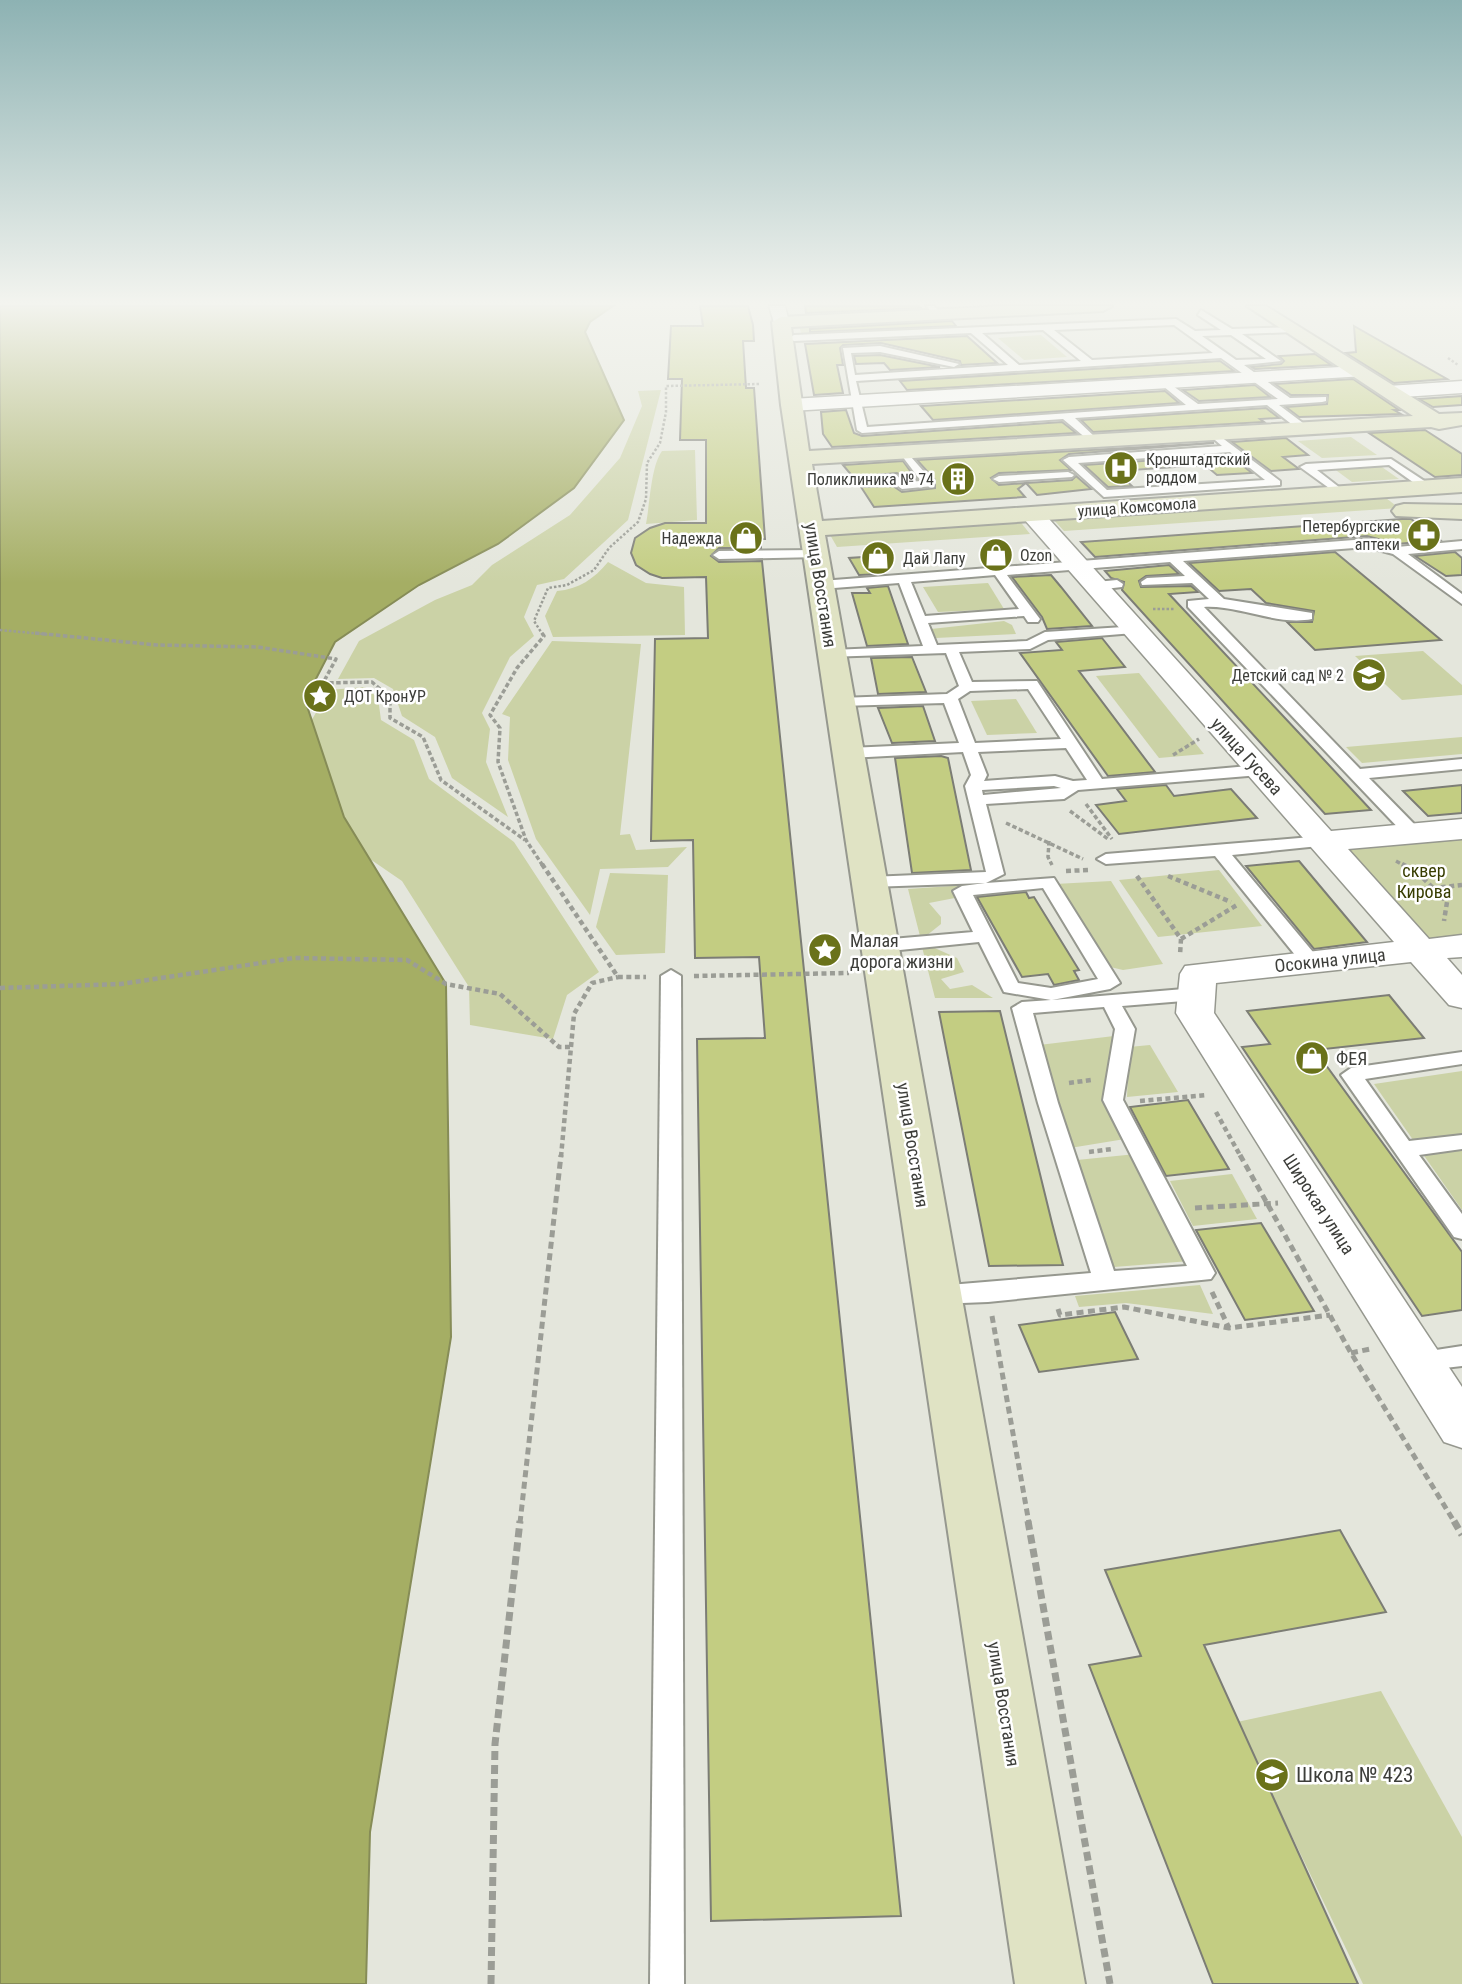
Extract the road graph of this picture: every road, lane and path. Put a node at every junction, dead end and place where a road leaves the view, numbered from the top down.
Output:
1 (666, 399) edge
2 (790, 399) edge
3 (888, 399) edge
4 (1185, 399) edge
5 (1285, 399) edge
6 (1322, 399) dead end
7 (1398, 399) edge
8 (854, 401) junction
9 (1288, 401) junction
10 (1269, 402) junction
11 (791, 405) junction
12 (1026, 406) dead end
13 (1197, 408) junction
14 (1066, 416) junction
15 (1040, 418) junction
16 (1462, 419) edge
17 (1434, 421) junction
18 (1303, 428) junction
19 (1213, 434) junction
20 (1462, 438) edge
21 (1093, 440) junction
22 (1233, 449) junction
23 (904, 452) junction
24 (800, 458) junction
25 (999, 479) dead end
26 (854, 482) dead end
27 (1462, 485) edge
28 (1428, 488) junction
29 (1284, 490) junction
30 (1340, 494) junction
31 (1199, 495) junction
32 (1462, 509) edge
33 (1095, 526) junction
34 (1036, 530) junction
35 (1462, 545) edge
36 (1397, 551) junction
37 (719, 555) dead end
38 (822, 555) junction
39 (1173, 558) junction
40 (998, 571) junction
41 (903, 578) junction
42 (1097, 578) junction
43 (1195, 579) junction
44 (1147, 582) dead end
45 (1462, 600) edge
46 (1220, 602) junction
47 (1197, 609) junction
48 (1028, 612) junction
49 (1307, 616) dead end
50 (1142, 619) junction
51 (920, 620) junction
52 (0, 630) edge
53 (1045, 636) junction
54 (951, 649) junction
55 (932, 650) junction
56 (832, 654) junction
57 (967, 687) junction
58 (950, 698) junction
59 (840, 702) junction
60 (1219, 724) junction
61 (1070, 743) junction
62 (969, 748) junction
63 (849, 753) junction
64 (1163, 758) dead end
65 (1462, 764) edge
66 (1260, 770) junction
67 (1358, 774) junction
68 (1098, 784) junction
69 (1073, 786) junction
70 (1048, 796) junction
71 (977, 799) junction
72 (1462, 829) edge
73 (1413, 833) junction
74 (526, 840) junction
75 (1049, 841) junction
76 (1323, 841) junction
77 (1220, 851) junction
78 (1048, 857) dead end
79 (1384, 858) dead end
80 (1106, 859) dead end
81 (1127, 862) junction
82 (870, 882) junction
83 (1462, 885) edge
84 (1434, 888) junction
85 (1404, 891) dead end
86 (1244, 901) dead end
87 (1237, 905) junction
88 (985, 936) junction
89 (1442, 941) edge
90 (882, 959) junction
91 (1311, 962) junction
92 (671, 976) joint
93 (704, 976) dead end
94 (618, 977) junction
95 (1197, 984) junction
96 (0, 988) edge
97 (1462, 997) edge
98 (1092, 998) junction
99 (572, 1047) junction
100 (1462, 1058) edge
101 (1117, 1078) junction
102 (1043, 1086) junction
103 (1115, 1104) junction
104 (1462, 1142) edge
105 (1137, 1147) junction
106 (1404, 1149) junction
107 (1064, 1155) junction
108 (1317, 1200) junction
109 (1268, 1203) junction
110 (1170, 1210) junction
111 (1462, 1231) edge
112 (1203, 1273) junction
113 (1106, 1282) junction
114 (988, 1293) junction
115 (937, 1295) junction
116 (1060, 1315) dead end
117 (1330, 1315) junction
118 (1229, 1328) junction
119 (1462, 1356) edge
120 (1419, 1361) junction
121 (1462, 1428) edge
122 (1462, 1535) edge
123 (491, 1984) edge
124 (667, 1984) edge
125 (1050, 1984) edge
126 (1110, 1984) edge

1 - 74 path
2 - 11 street, улица Восстания
3 - 8 street
4 - 13 lane
5 - 9 lane
6 - 9 lane
7 - 17 street
8 - 11 street
8 - 15 lane
9 - 10 lane
10 - 13 lane
10 - 18 lane
11 - 24 street, улица Восстания
12 - 15 lane
13 - 14 lane
14 - 15 lane
14 - 21 lane
16 - 17 street
17 - 18 street
17 - 20 street
18 - 19 street
19 - 21 street
19 - 22 lane
21 - 23 street
22 - 29 lane
22 - 31 lane
23 - 24 street
23 - 26 lane
24 - 38 street, улица Восстания
25 - 33 lane
27 - 28 street, улица Комсомола
28 - 30 street, улица Комсомола
28 - 30 lane
29 - 30 street, улица Комсомола
29 - 31 street, улица Комсомола
31 - 33 street, улица Комсомола
32 - 33 street, улица Комсомола
33 - 34 street, улица Комсомола
34 - 38 street, улица Комсомола
34 - 42 street, улица Гусева
35 - 36 lane
36 - 39 lane
36 - 45 lane
37 - 38 lane
38 - 41 lane
38 - 56 street, улица Восстания
39 - 42 lane
39 - 43 lane
40 - 41 lane
40 - 42 lane
40 - 48 lane
41 - 51 lane
42 - 50 street, улица Гусева
43 - 44 lane
43 - 46 lane
46 - 47 lane
46 - 49 lane
47 - 50 path
47 - 67 lane
48 - 51 lane
48 - 53 lane
50 - 53 lane
50 - 60 street, улица Гусева
51 - 55 lane
52 - 74 path
53 - 54 lane
54 - 55 lane
54 - 57 lane
55 - 56 lane
56 - 59 street, улица Восстания
57 - 58 lane
57 - 61 lane
58 - 59 lane
58 - 62 lane
59 - 63 street, улица Восстания
60 - 64 path
60 - 66 street, улица Гусева
61 - 62 lane
61 - 68 lane
62 - 63 lane
62 - 71 lane
63 - 82 street, улица Восстания
65 - 67 lane
66 - 68 lane
66 - 76 street, улица Гусева
67 - 73 lane
68 - 69 lane
69 - 70 lane
69 - 70 path
69 - 71 lane
70 - 71 lane
71 - 75 path
71 - 82 lane
72 - 73 street
73 - 76 street
74 - 94 path
75 - 78 path
75 - 81 path
76 - 77 lane
76 - 89 street, улица Гусева
77 - 81 lane
77 - 91 lane
79 - 84 path
80 - 81 lane
81 - 87 path
81 - 87 path
82 - 90 street, улица Восстания
83 - 84 path
84 - 85 path
84 - 89 path
86 - 87 path
88 - 90 lane
88 - 98 lane
88 - 98 lane
89 - 91 street, Осокина улица
89 - 97 street, улица Гусева
90 - 93 path
90 - 115 street, улица Восстания
91 - 95 street, Осокина улица
92 - 94 path
92 - 124 lane
94 - 99 path
95 - 98 lane
95 - 108 street, Широкая улица
96 - 99 path
98 - 101 lane
98 - 102 lane
99 - 123 path
100 - 106 lane
101 - 102 path
101 - 103 lane
102 - 107 lane
103 - 105 lane
103 - 109 path
104 - 106 lane
105 - 107 path
105 - 110 lane
106 - 111 lane
107 - 113 lane
108 - 109 path
108 - 120 street, Широкая улица
109 - 110 path
109 - 117 path
110 - 112 lane
112 - 113 lane
112 - 118 path
113 - 114 lane
114 - 115 lane
114 - 126 path
115 - 125 street, улица Восстания
116 - 118 path
117 - 118 path
117 - 122 path
119 - 120 lane
120 - 121 street, Широкая улица

